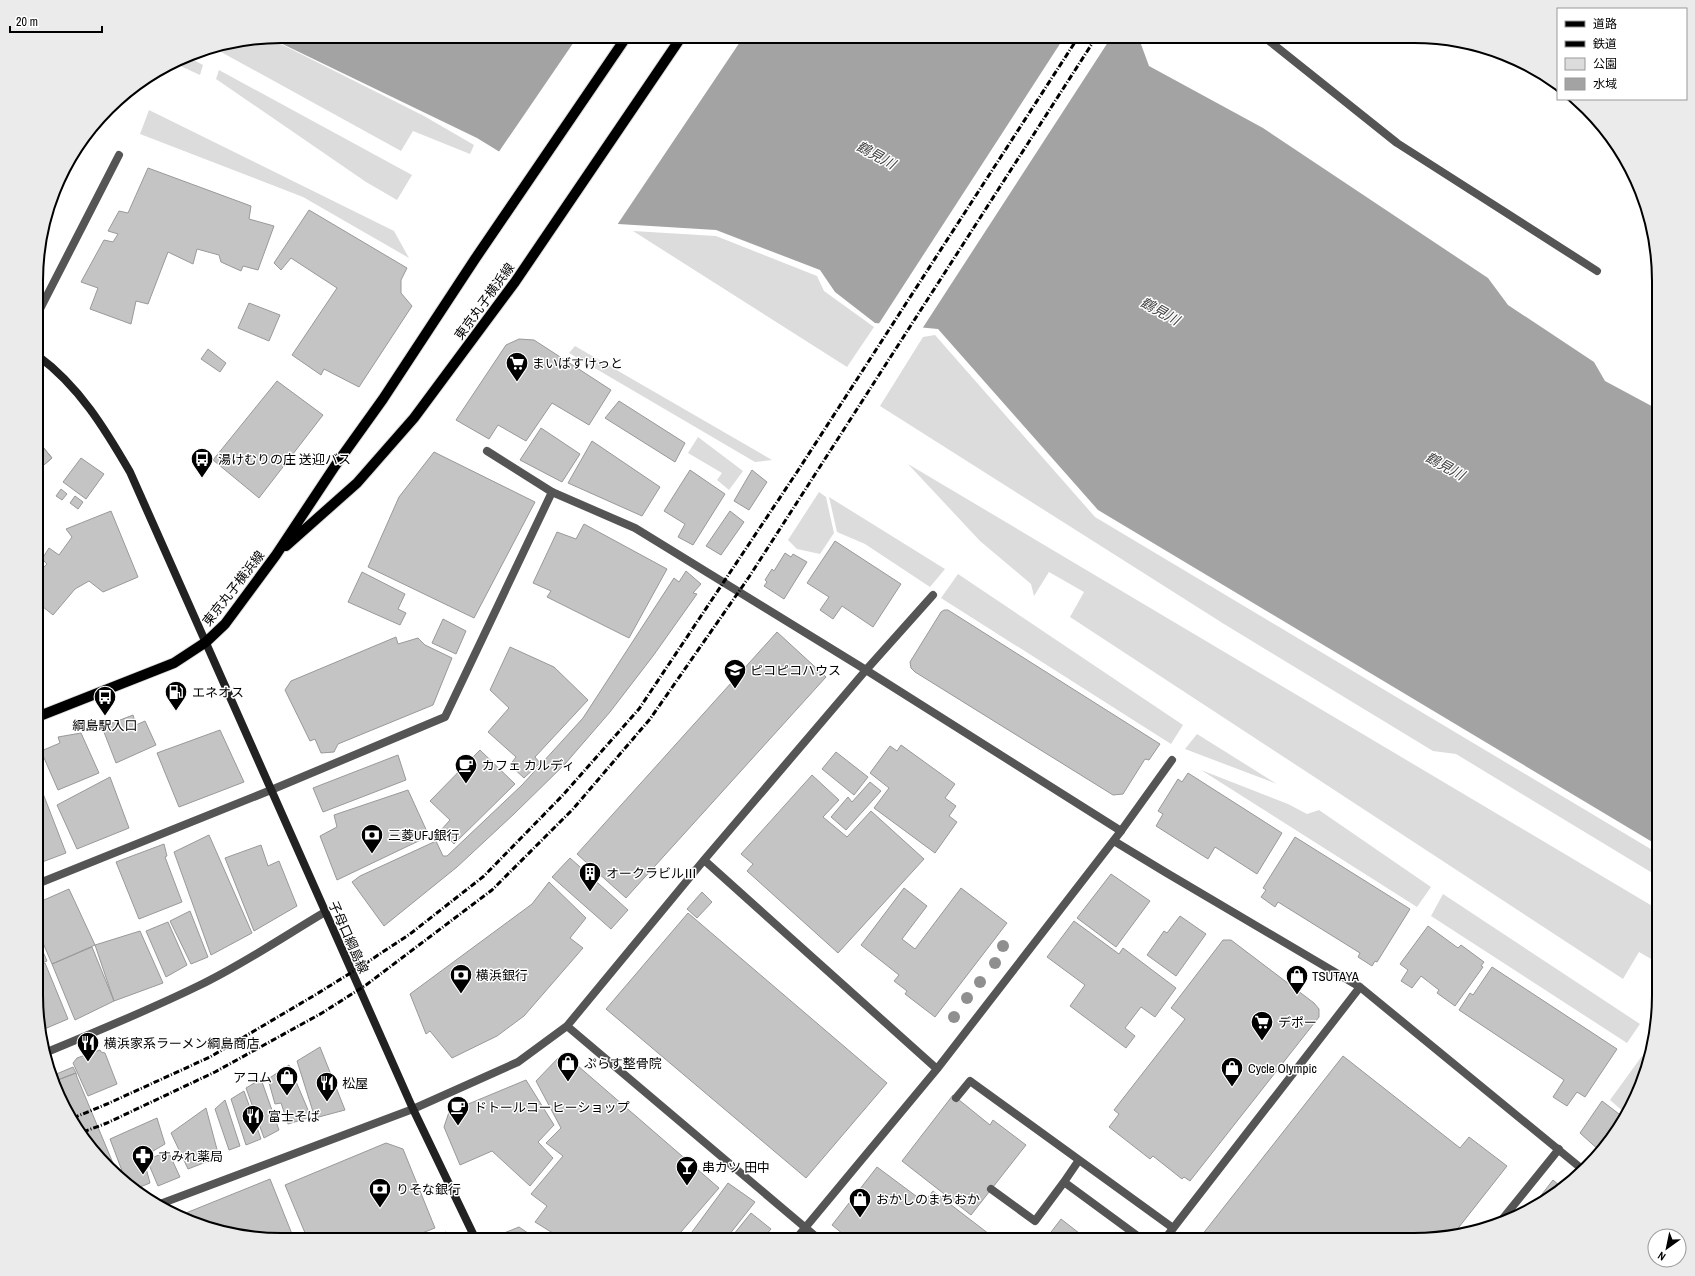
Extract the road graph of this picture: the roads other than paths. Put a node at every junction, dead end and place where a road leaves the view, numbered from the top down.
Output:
1 (623, 43) edge
2 (677, 43) edge
3 (1272, 43) edge
4 (119, 154) dead end
5 (1597, 271) dead end
6 (43, 303) edge
7 (43, 360) edge
8 (486, 451) dead end
9 (552, 492) junction
10 (276, 555) junction
11 (933, 595) dead end
12 (206, 642) junction
13 (866, 670) junction
14 (43, 715) edge
15 (1172, 760) dead end
16 (271, 790) junction
17 (1121, 831) junction
18 (1114, 840) junction
19 (704, 860) junction
20 (43, 882) edge
21 (325, 912) junction
22 (1360, 988) junction
23 (567, 1026) junction
24 (50, 1051) edge
25 (937, 1069) junction
26 (956, 1098) dead end
27 (413, 1109) junction
28 (1559, 1149) junction
29 (1079, 1160) junction
30 (1579, 1166) edge
31 (1064, 1182) junction
32 (991, 1189) dead end
33 (165, 1202) edge
34 (1506, 1214) edge
35 (805, 1228) junction
36 (1173, 1228) junction
37 (473, 1233) edge
38 (801, 1233) edge
39 (811, 1233) edge
40 (1133, 1233) edge
41 (1169, 1233) edge

1 - 10 main road, 東京丸子横浜線
2 - 10 main road, 東京丸子横浜線
3 - 5 street
4 - 6 street
7 - 12 main road, 子母口綱島線
8 - 9 street
9 - 13 street
9 - 16 street
10 - 12 main road, 東京丸子横浜線
11 - 13 street
12 - 14 main road, 東京丸子横浜線
12 - 16 main road, 子母口綱島線
13 - 17 street
13 - 19 street
15 - 17 street
16 - 20 street
16 - 21 main road, 子母口綱島線
17 - 18 street
18 - 22 street
18 - 25 street
19 - 23 street
19 - 25 street
21 - 24 street
21 - 27 main road, 子母口綱島線
22 - 28 street
22 - 36 street
23 - 27 street
23 - 35 street
25 - 35 street
26 - 29 street
27 - 33 street
27 - 37 main road, 子母口綱島線
28 - 30 street
28 - 34 street
29 - 31 street
29 - 36 street
31 - 32 street
31 - 40 street
35 - 38 street
35 - 39 street
36 - 41 street

